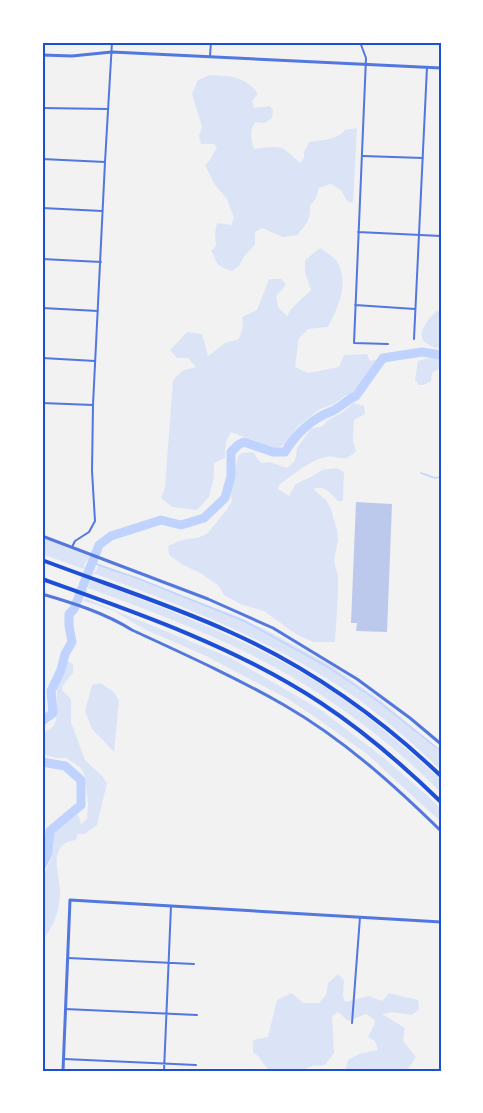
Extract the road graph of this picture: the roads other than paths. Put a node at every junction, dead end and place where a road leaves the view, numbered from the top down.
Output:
1 (112, 42) edge
2 (211, 42) edge
3 (360, 42) edge
4 (112, 52) junction
5 (42, 55) edge
6 (210, 56) junction
7 (366, 64) junction
8 (427, 67) junction
9 (441, 68) edge
10 (42, 108) edge
11 (108, 109) junction
12 (362, 156) junction
13 (423, 158) junction
14 (42, 159) edge
15 (105, 162) junction
16 (42, 208) edge
17 (102, 211) junction
18 (358, 232) junction
19 (419, 234) junction
20 (441, 236) edge
21 (42, 259) edge
22 (100, 262) junction
23 (355, 305) junction
24 (42, 308) edge
25 (415, 309) junction
26 (98, 311) junction
27 (414, 339) dead end
28 (388, 344) dead end
29 (42, 358) edge
30 (95, 361) junction
31 (42, 403) edge
32 (93, 405) junction
33 (42, 536) edge
34 (72, 547) junction
35 (42, 560) edge
36 (42, 579) edge
37 (42, 594) edge
38 (441, 744) edge
39 (441, 776) edge
40 (441, 802) edge
41 (441, 831) edge
42 (171, 906) junction
43 (360, 917) junction
44 (441, 922) edge
45 (67, 958) junction
46 (168, 962) junction
47 (194, 964) dead end
48 (65, 1009) junction
49 (166, 1014) junction
50 (197, 1015) dead end
51 (352, 1023) dead end
52 (63, 1059) junction
53 (164, 1063) junction
54 (196, 1065) dead end
55 (63, 1071) edge
56 (164, 1071) edge

1 - 4 street
2 - 6 street
3 - 7 street
4 - 5 street
4 - 6 street
4 - 11 street
6 - 7 street
7 - 8 street
7 - 12 street
8 - 9 street
8 - 13 street
10 - 11 street
11 - 15 street
12 - 13 street
12 - 18 street
13 - 19 street
14 - 15 street
15 - 17 street
16 - 17 street
17 - 22 street
18 - 19 street
18 - 23 street
19 - 20 street
19 - 25 street
21 - 22 street
22 - 26 street
23 - 25 street
23 - 28 street
24 - 26 street
25 - 27 street
26 - 30 street
29 - 30 street
30 - 32 street
31 - 32 street
32 - 34 street
33 - 34 street
34 - 38 street
35 - 39 highway
36 - 40 highway
37 - 41 street
42 - 43 street
42 - 45 street
42 - 46 street
43 - 44 street
43 - 51 street
45 - 46 street
45 - 48 street
46 - 47 street
46 - 49 street
48 - 49 street
48 - 52 street
49 - 50 street
49 - 53 street
52 - 53 street
52 - 55 street
53 - 54 street
53 - 56 street

